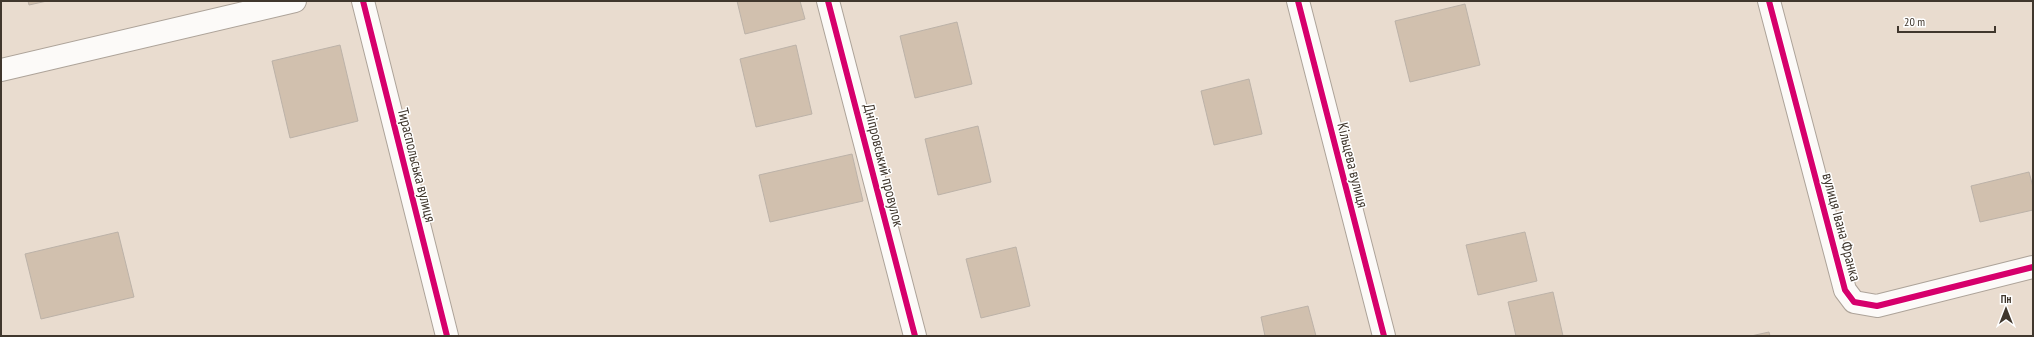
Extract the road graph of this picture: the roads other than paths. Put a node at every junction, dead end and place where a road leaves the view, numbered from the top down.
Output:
1 (295, 1) edge
2 (363, 1) edge
3 (828, 1) edge
4 (1298, 1) edge
5 (1769, 1) edge
6 (1, 70) edge
7 (2033, 267) edge
8 (447, 336) edge
9 (915, 336) edge
10 (1384, 336) edge

1 - 6 street
2 - 8 street, Тираспольська вулиця
3 - 9 street, Дніпровський провулок
4 - 10 street, Кільцева вулиця
5 - 7 street, вулиця Івана Франка

